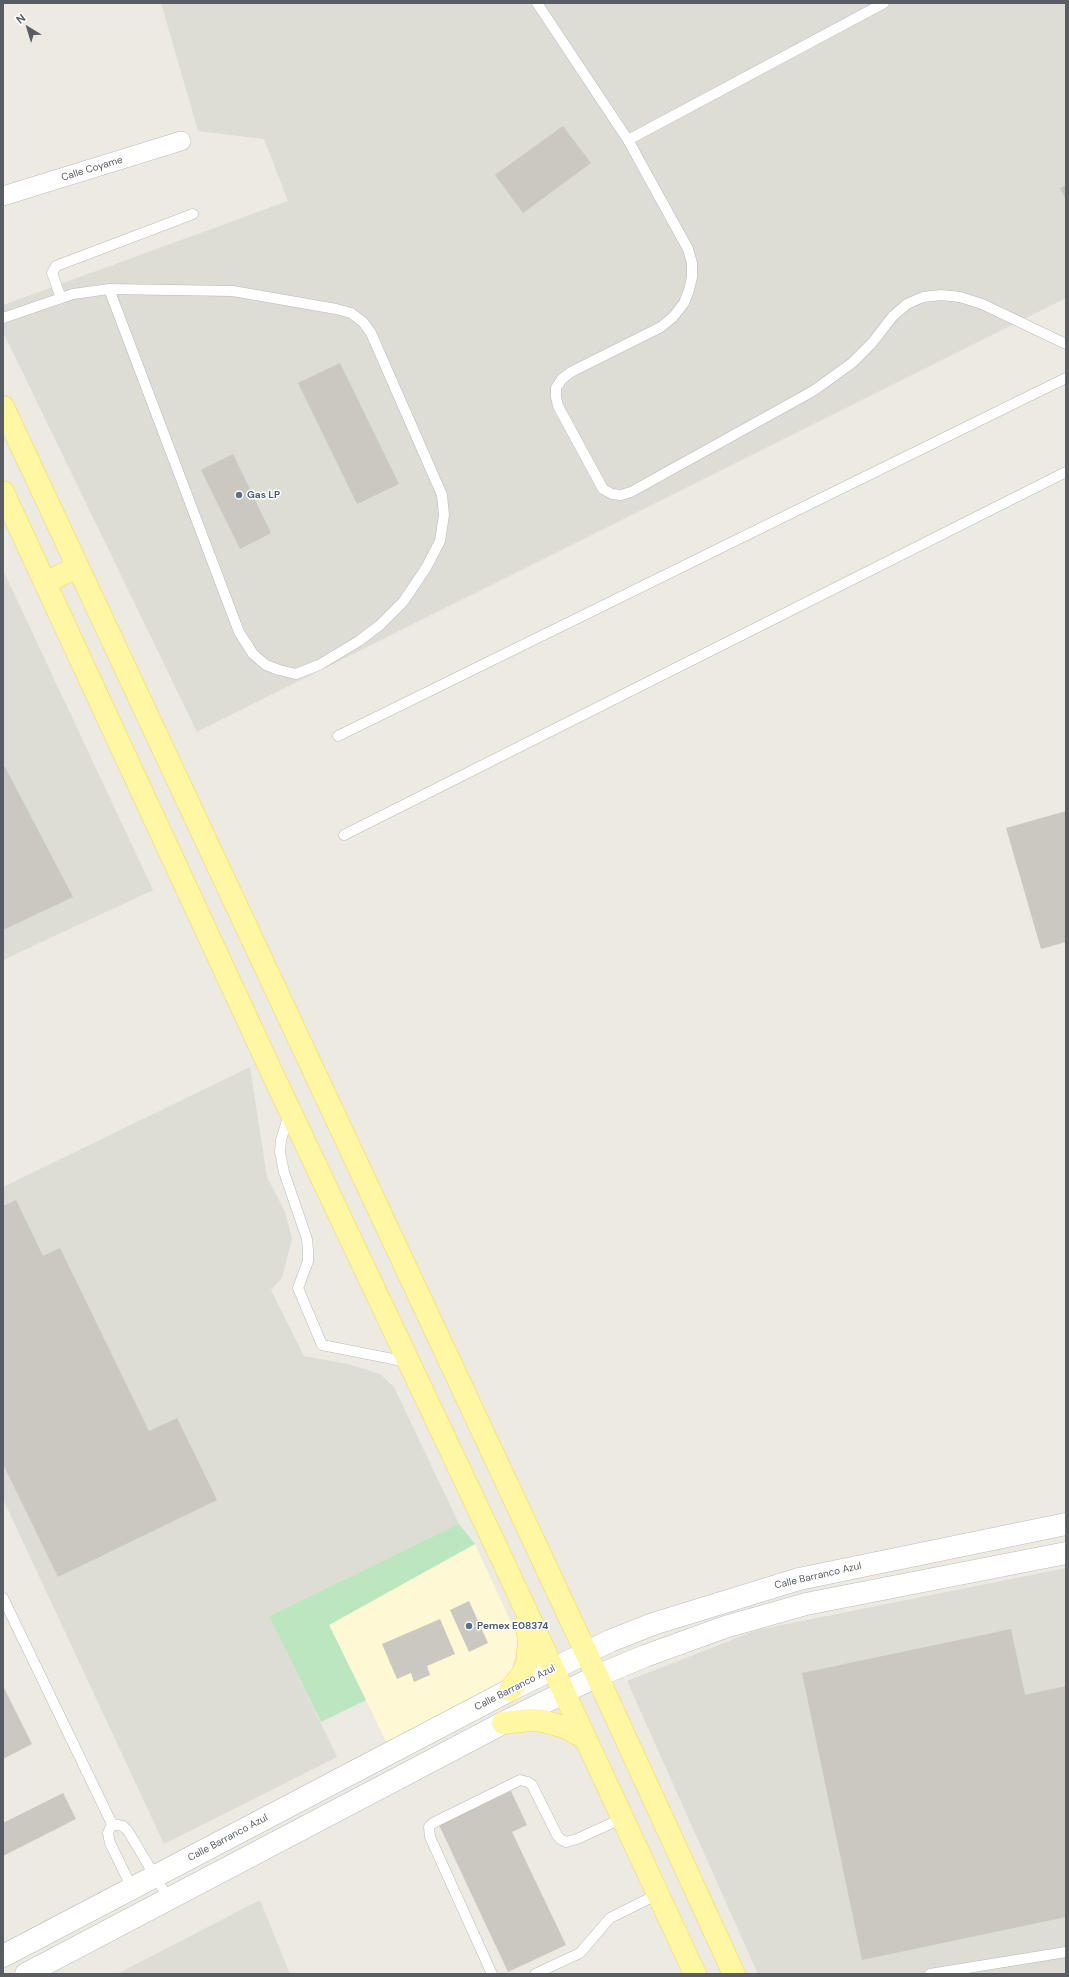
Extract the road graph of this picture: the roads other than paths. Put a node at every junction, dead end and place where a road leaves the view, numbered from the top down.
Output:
1 (537, 3) edge
2 (884, 3) edge
3 (628, 140) junction
4 (181, 141) dead end
5 (3, 196) edge
6 (193, 214) dead end
7 (109, 288) junction
8 (61, 298) junction
9 (3, 318) edge
10 (1066, 344) edge
11 (1066, 378) edge
12 (3, 407) edge
13 (1066, 472) edge
14 (3, 492) edge
15 (77, 567) junction
16 (45, 583) junction
17 (338, 736) dead end
18 (344, 835) dead end
19 (291, 1111) junction
20 (410, 1362) junction
21 (1066, 1524) edge
22 (1066, 1553) edge
23 (519, 1594) junction
24 (3, 1598) edge
25 (585, 1652) junction
26 (553, 1668) junction
27 (597, 1676) junction
28 (510, 1690) junction
29 (564, 1692) junction
30 (503, 1723) junction
31 (586, 1739) junction
32 (414, 1740) junction
33 (372, 1791) junction
34 (623, 1818) junction
35 (112, 1824) junction
36 (156, 1876) junction
37 (132, 1888) junction
38 (658, 1894) junction
39 (168, 1898) junction
40 (1066, 1952) edge
41 (3, 1956) edge
42 (26, 1974) edge
43 (492, 1974) edge
44 (535, 1974) edge
45 (695, 1974) edge
46 (734, 1974) edge
47 (930, 1974) edge

1 - 3 lane
2 - 3 lane
3 - 10 lane
4 - 5 street, Calle Coyame
6 - 8 lane
7 - 7 lane
7 - 8 lane
8 - 9 lane
11 - 17 lane
12 - 15 main road
13 - 18 lane
14 - 16 main road
15 - 16 main road
15 - 25 main road
16 - 19 main road
19 - 20 main road
19 - 20 lane
20 - 23 main road
21 - 25 main road, Calle Barranco Azul
22 - 27 main road
23 - 26 main road
23 - 28 main road
24 - 35 lane
25 - 26 main road, Calle Barranco Azul
25 - 27 main road
26 - 28 main road, Calle Barranco Azul
26 - 29 main road
27 - 29 main road
27 - 46 main road
28 - 32 main road, Calle Barranco Azul
29 - 30 main road
29 - 31 main road
30 - 31 main road
30 - 33 main road
31 - 34 main road
32 - 33 main road
32 - 36 main road, Calle Barranco Azul
33 - 39 main road
34 - 38 main road
34 - 43 lane
35 - 36 lane
35 - 37 lane
36 - 37 main road, Calle Barranco Azul
36 - 39 lane
37 - 41 main road, Calle Barranco Azul
38 - 44 lane
38 - 45 main road
39 - 42 main road
40 - 47 lane

